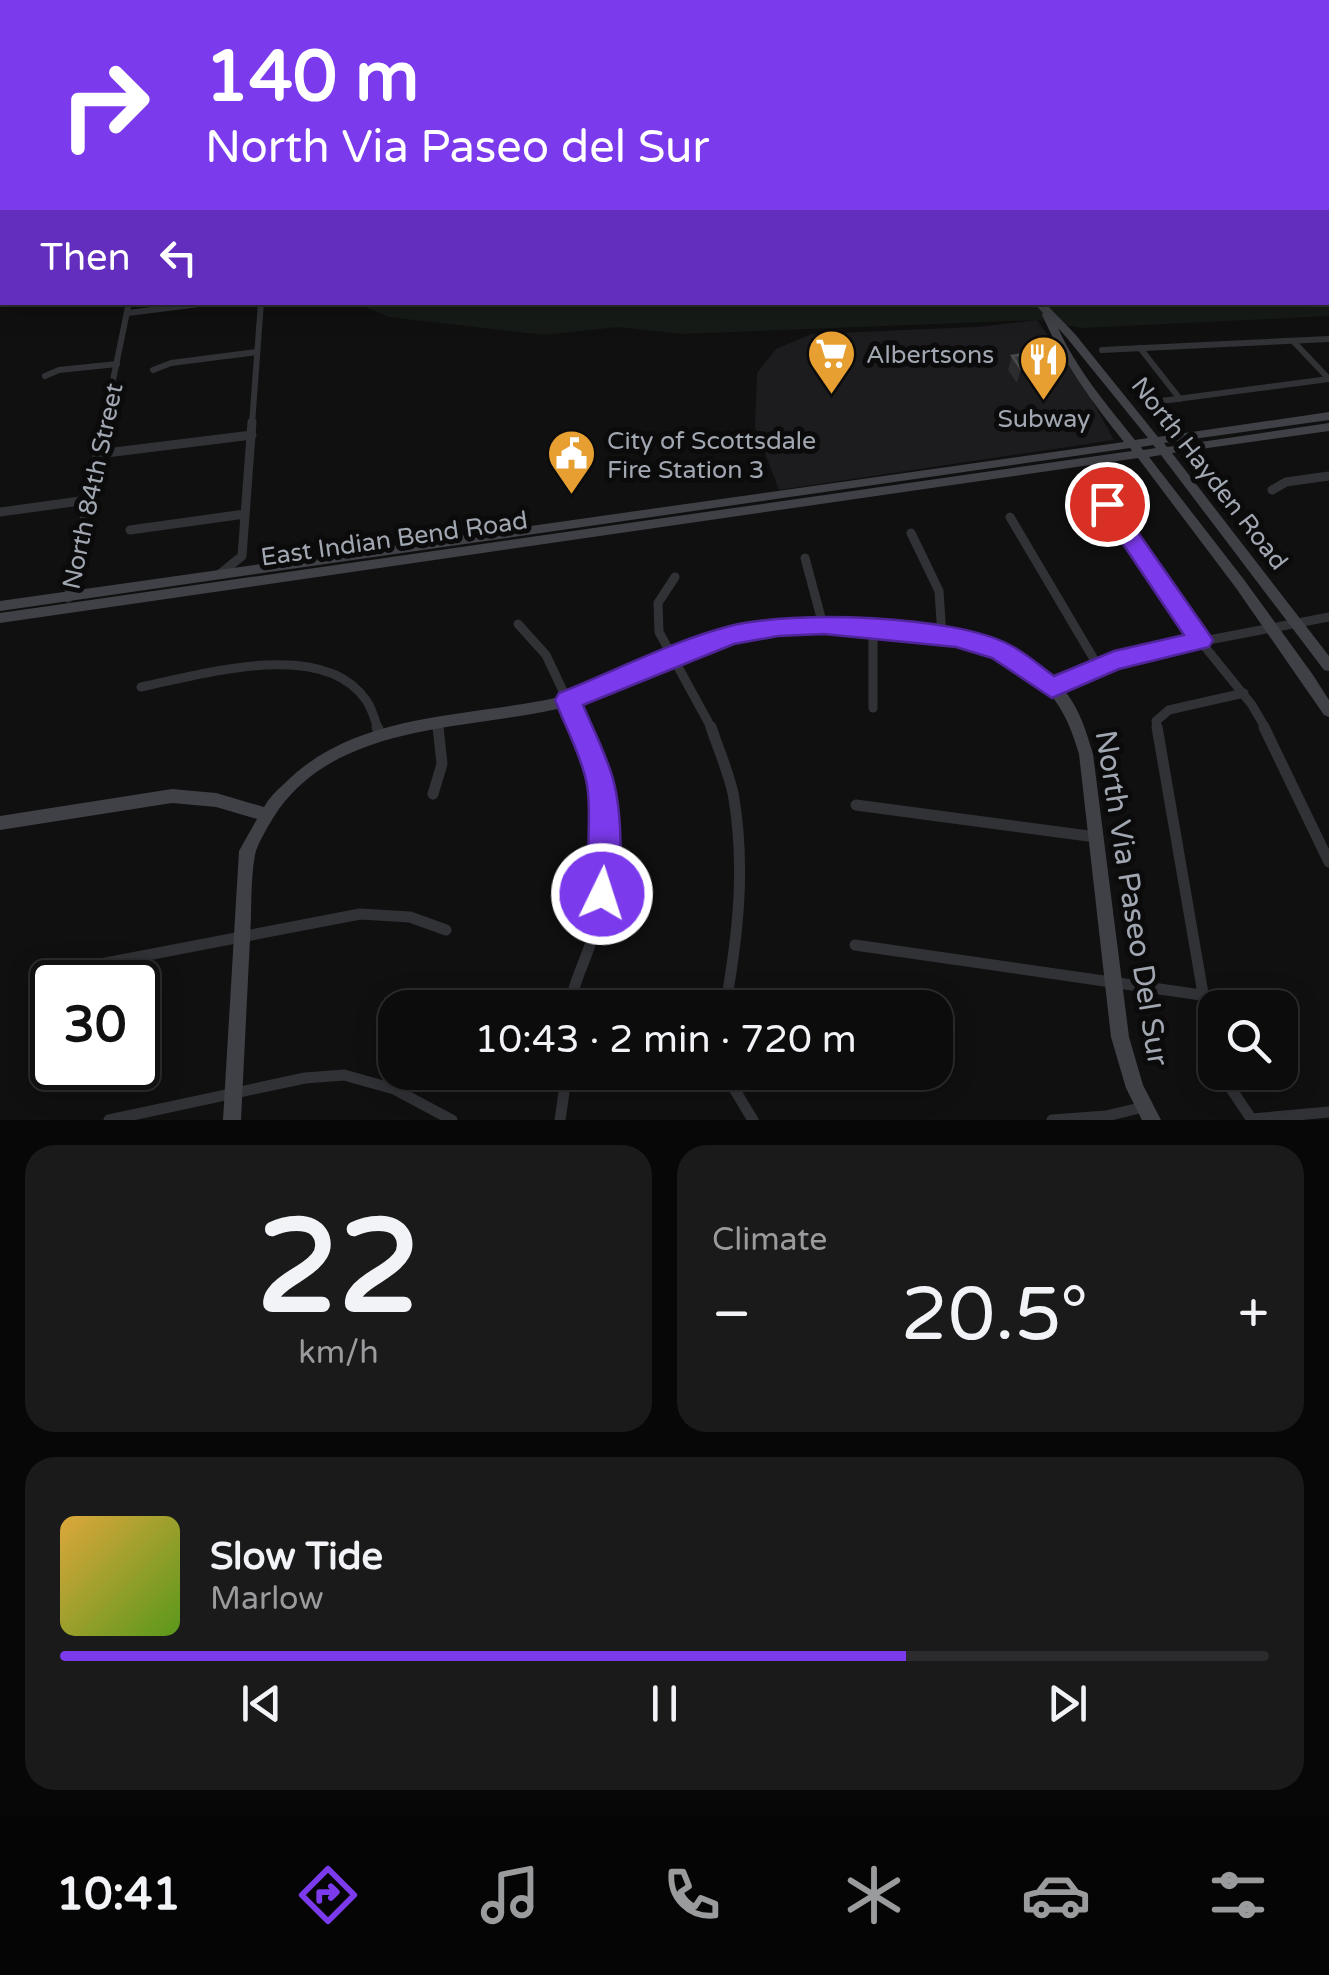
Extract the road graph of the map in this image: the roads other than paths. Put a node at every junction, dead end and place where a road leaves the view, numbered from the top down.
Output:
1 (189, 305) edge
2 (261, 305) edge
3 (1040, 305) edge
4 (128, 308) edge
5 (1047, 316) junction
6 (1329, 339) edge
7 (1292, 341) junction
8 (1140, 348) junction
9 (1102, 350) dead end
10 (257, 352) junction
11 (118, 364) junction
12 (153, 370) dead end
13 (46, 376) dead end
14 (1329, 379) edge
15 (1180, 398) junction
16 (1146, 403) dead end
17 (1329, 416) edge
18 (1329, 427) edge
19 (252, 435) junction
20 (1160, 446) junction
21 (1137, 449) junction
22 (99, 451) junction
23 (1329, 476) edge
24 (1272, 490) dead end
25 (88, 500) junction
26 (1107, 504) dead end
27 (0, 512) edge
28 (245, 514) junction
29 (1010, 517) dead end
30 (130, 530) dead end
31 (911, 532) dead end
32 (804, 558) dead end
33 (218, 574) junction
34 (675, 577) dead end
35 (68, 602) junction
36 (0, 606) edge
37 (1329, 617) edge
38 (0, 618) edge
39 (1299, 623) junction
40 (518, 624) dead end
41 (824, 625) junction
42 (1272, 627) junction
43 (873, 629) junction
44 (942, 636) junction
45 (1200, 640) junction
46 (674, 659) junction
47 (1098, 666) junction
48 (1329, 666) edge
49 (141, 686) dead end
50 (1052, 688) junction
51 (1244, 693) junction
52 (568, 700) junction
53 (873, 708) dead end
54 (1329, 711) edge
55 (438, 724) junction
56 (380, 734) junction
57 (434, 794) dead end
58 (856, 805) dead end
59 (265, 814) junction
60 (0, 824) edge
61 (1096, 837) junction
62 (1329, 862) edge
63 (446, 930) dead end
64 (241, 936) junction
65 (855, 945) dead end
66 (120, 960) edge
67 (1113, 982) junction
68 (576, 990) edge
69 (728, 990) edge
70 (1200, 990) edge
71 (1198, 995) edge
72 (565, 1090) edge
73 (735, 1090) edge
74 (1232, 1090) edge
75 (233, 1093) junction
76 (1329, 1112) edge
77 (1148, 1113) edge
78 (109, 1120) edge
79 (232, 1120) edge
80 (452, 1120) edge
81 (560, 1120) edge
82 (753, 1120) edge
83 (1052, 1120) edge
84 (1252, 1120) edge

1 - 4 street
2 - 10 street
3 - 5 main road, North Hayden Road
4 - 11 street, North 84th Street
5 - 20 main road, North Hayden Road
5 - 21 main road, North Hayden Road
6 - 7 street
7 - 8 street
7 - 14 street
8 - 9 street
8 - 15 street
10 - 12 street
10 - 19 street
11 - 13 street
11 - 22 street, North 84th Street
14 - 15 street
15 - 16 street
17 - 20 main road, East Indian Bend Road
18 - 20 main road, East Indian Bend Road
19 - 22 street
19 - 28 street
20 - 21 main road, East Indian Bend Road
20 - 39 main road, North Hayden Road
21 - 33 main road, East Indian Bend Road
21 - 35 main road, East Indian Bend Road
21 - 42 main road, North Hayden Road
22 - 25 street, North 84th Street
23 - 24 street
25 - 27 street
25 - 35 street, North 84th Street
26 - 45 street
28 - 30 street
28 - 33 street
29 - 47 street
31 - 44 street
32 - 41 street
33 - 35 main road, East Indian Bend Road
34 - 46 street
35 - 36 main road, East Indian Bend Road
35 - 38 main road, East Indian Bend Road
37 - 39 street
39 - 42 street
39 - 48 main road, North Hayden Road
40 - 52 street
41 - 43 main road
41 - 46 main road
42 - 45 street
42 - 54 main road, North Hayden Road
43 - 44 main road
43 - 53 street
44 - 50 main road
45 - 47 street
45 - 51 street
46 - 52 main road
46 - 69 street
47 - 50 street
49 - 56 street
50 - 61 main road, North Via Paseo Del Sur
51 - 62 street
51 - 70 street
52 - 55 main road
52 - 68 street
55 - 56 main road
55 - 57 street
56 - 59 main road
58 - 61 street
59 - 60 main road
59 - 64 main road
61 - 67 main road, North Via Paseo Del Sur
63 - 64 street
64 - 66 street
64 - 75 main road
65 - 67 street
67 - 71 street
67 - 77 main road, North Via Paseo Del Sur
72 - 81 street
73 - 82 street
74 - 84 street
75 - 78 street
75 - 79 main road
75 - 80 street
76 - 84 street
77 - 83 street

